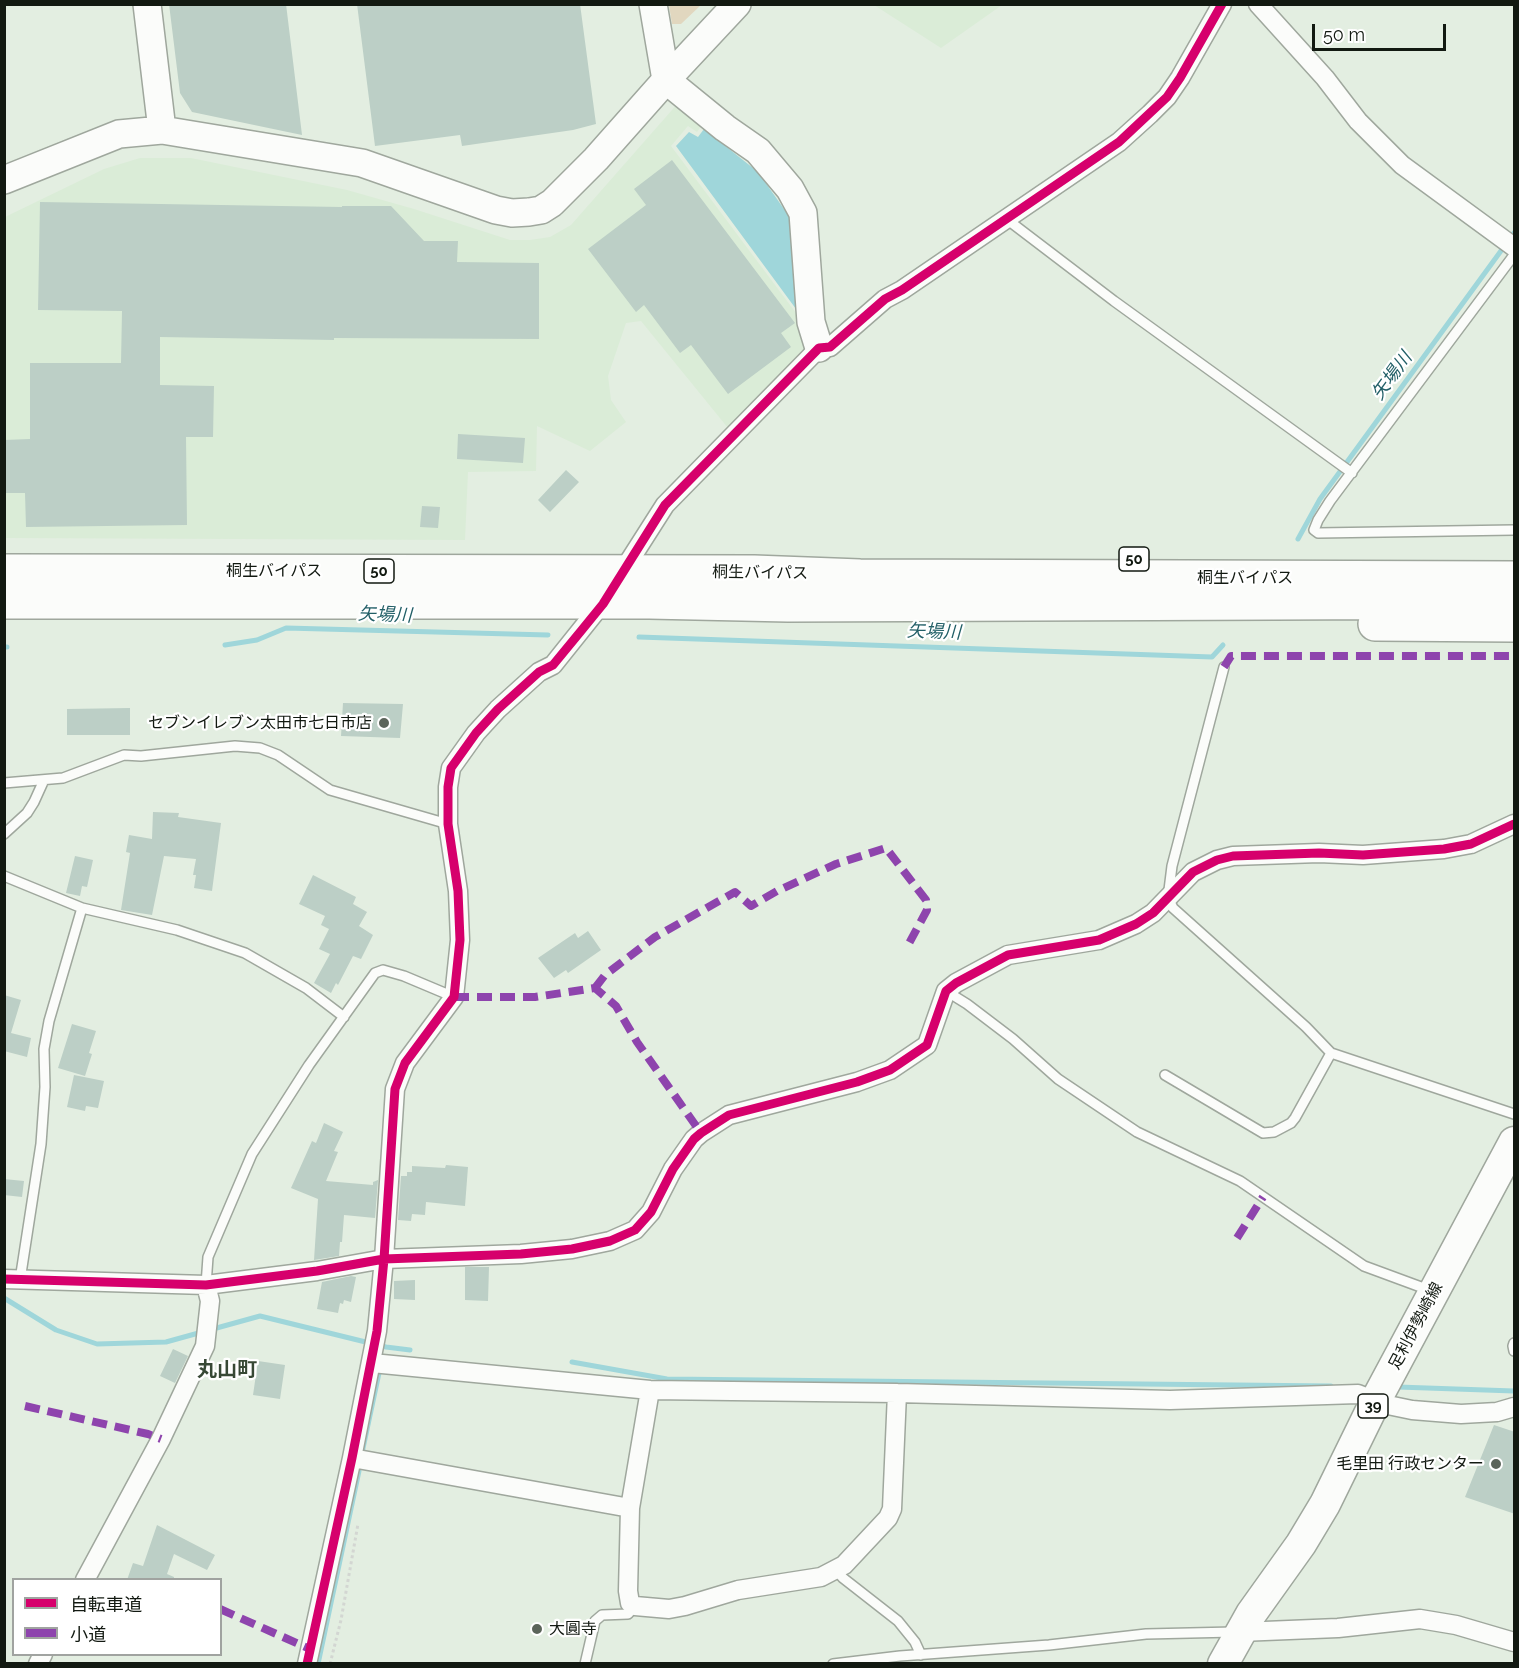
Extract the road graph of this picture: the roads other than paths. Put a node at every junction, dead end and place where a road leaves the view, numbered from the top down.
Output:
1 (147, 4) edge
2 (653, 4) edge
3 (737, 4) edge
4 (1222, 4) edge
5 (1258, 4) edge
6 (666, 80) junction
7 (162, 129) junction
8 (4, 180) edge
9 (1007, 217) junction
10 (1515, 247) edge
11 (1515, 255) edge
12 (819, 348) junction
13 (1352, 473) junction
14 (1515, 530) edge
15 (1515, 560) edge
16 (4, 571) edge
17 (623, 572) junction
18 (754, 572) junction
19 (1515, 578) edge
20 (1350, 590) junction
21 (4, 602) edge
22 (1515, 602) edge
23 (603, 604) junction
24 (788, 605) junction
25 (1515, 625) edge
26 (1224, 667) dead end
27 (44, 780) junction
28 (4, 783) edge
29 (448, 824) junction
30 (1515, 824) edge
31 (4, 834) edge
32 (4, 876) edge
33 (1168, 898) junction
34 (82, 908) junction
35 (946, 991) junction
36 (454, 998) junction
37 (344, 1017) junction
38 (1331, 1053) junction
39 (1165, 1075) dead end
40 (1515, 1114) edge
41 (1515, 1142) edge
42 (384, 1259) junction
43 (12, 1279) edge
44 (206, 1285) junction
45 (1434, 1292) junction
46 (1515, 1343) edge
47 (1515, 1351) edge
48 (372, 1358) junction
49 (650, 1390) junction
50 (897, 1393) junction
51 (1376, 1400) junction
52 (1515, 1407) edge
53 (352, 1458) junction
54 (630, 1508) junction
55 (836, 1570) junction
56 (87, 1578) edge
57 (635, 1606) junction
58 (1240, 1632) junction
59 (1515, 1642) edge
60 (921, 1654) junction
61 (846, 1663) edge
62 (307, 1664) edge
63 (585, 1664) edge
64 (833, 1664) edge
65 (1223, 1664) edge

1 - 7 street
2 - 6 street
3 - 6 street
4 - 9 street
5 - 10 street
6 - 7 street
6 - 12 street
7 - 8 street
9 - 12 street
9 - 13 lane
11 - 13 lane
12 - 17 street
13 - 14 lane
15 - 18 highway, 50
16 - 17 highway, 桐生バイパス / 50
17 - 18 highway, 桐生バイパス / 50
17 - 23 street
18 - 20 highway, 桐生バイパス / 50
19 - 20 highway, 桐生バイパス / 50
20 - 22 highway, 桐生バイパス / 50
20 - 24 highway, 桐生バイパス / 50
21 - 23 highway, 桐生バイパス / 50
23 - 24 highway, 桐生バイパス / 50
23 - 29 street
24 - 25 highway, 50
26 - 33 lane
27 - 28 lane
27 - 29 lane
27 - 31 lane
29 - 36 street
30 - 33 street
32 - 34 lane
33 - 35 street
33 - 38 lane
34 - 37 lane
34 - 43 lane
35 - 42 street
35 - 45 lane
36 - 37 lane
36 - 42 street
37 - 44 lane
38 - 39 lane
38 - 40 lane
41 - 45 main road, 足利伊勢崎線 / 39
42 - 44 street
42 - 48 street
43 - 44 street
44 - 56 street
45 - 51 main road, 足利伊勢崎線 / 39
46 - 47 lane
48 - 49 street
48 - 53 street
49 - 50 street
49 - 54 street
50 - 51 street
50 - 55 street
51 - 52 street
51 - 58 main road, 足利伊勢崎線 / 39
53 - 54 street
53 - 62 street
54 - 57 street
55 - 57 street
55 - 60 lane
57 - 63 lane
58 - 59 street
58 - 60 lane
58 - 65 main road, 足利伊勢崎線 / 39
60 - 61 lane
61 - 64 lane

